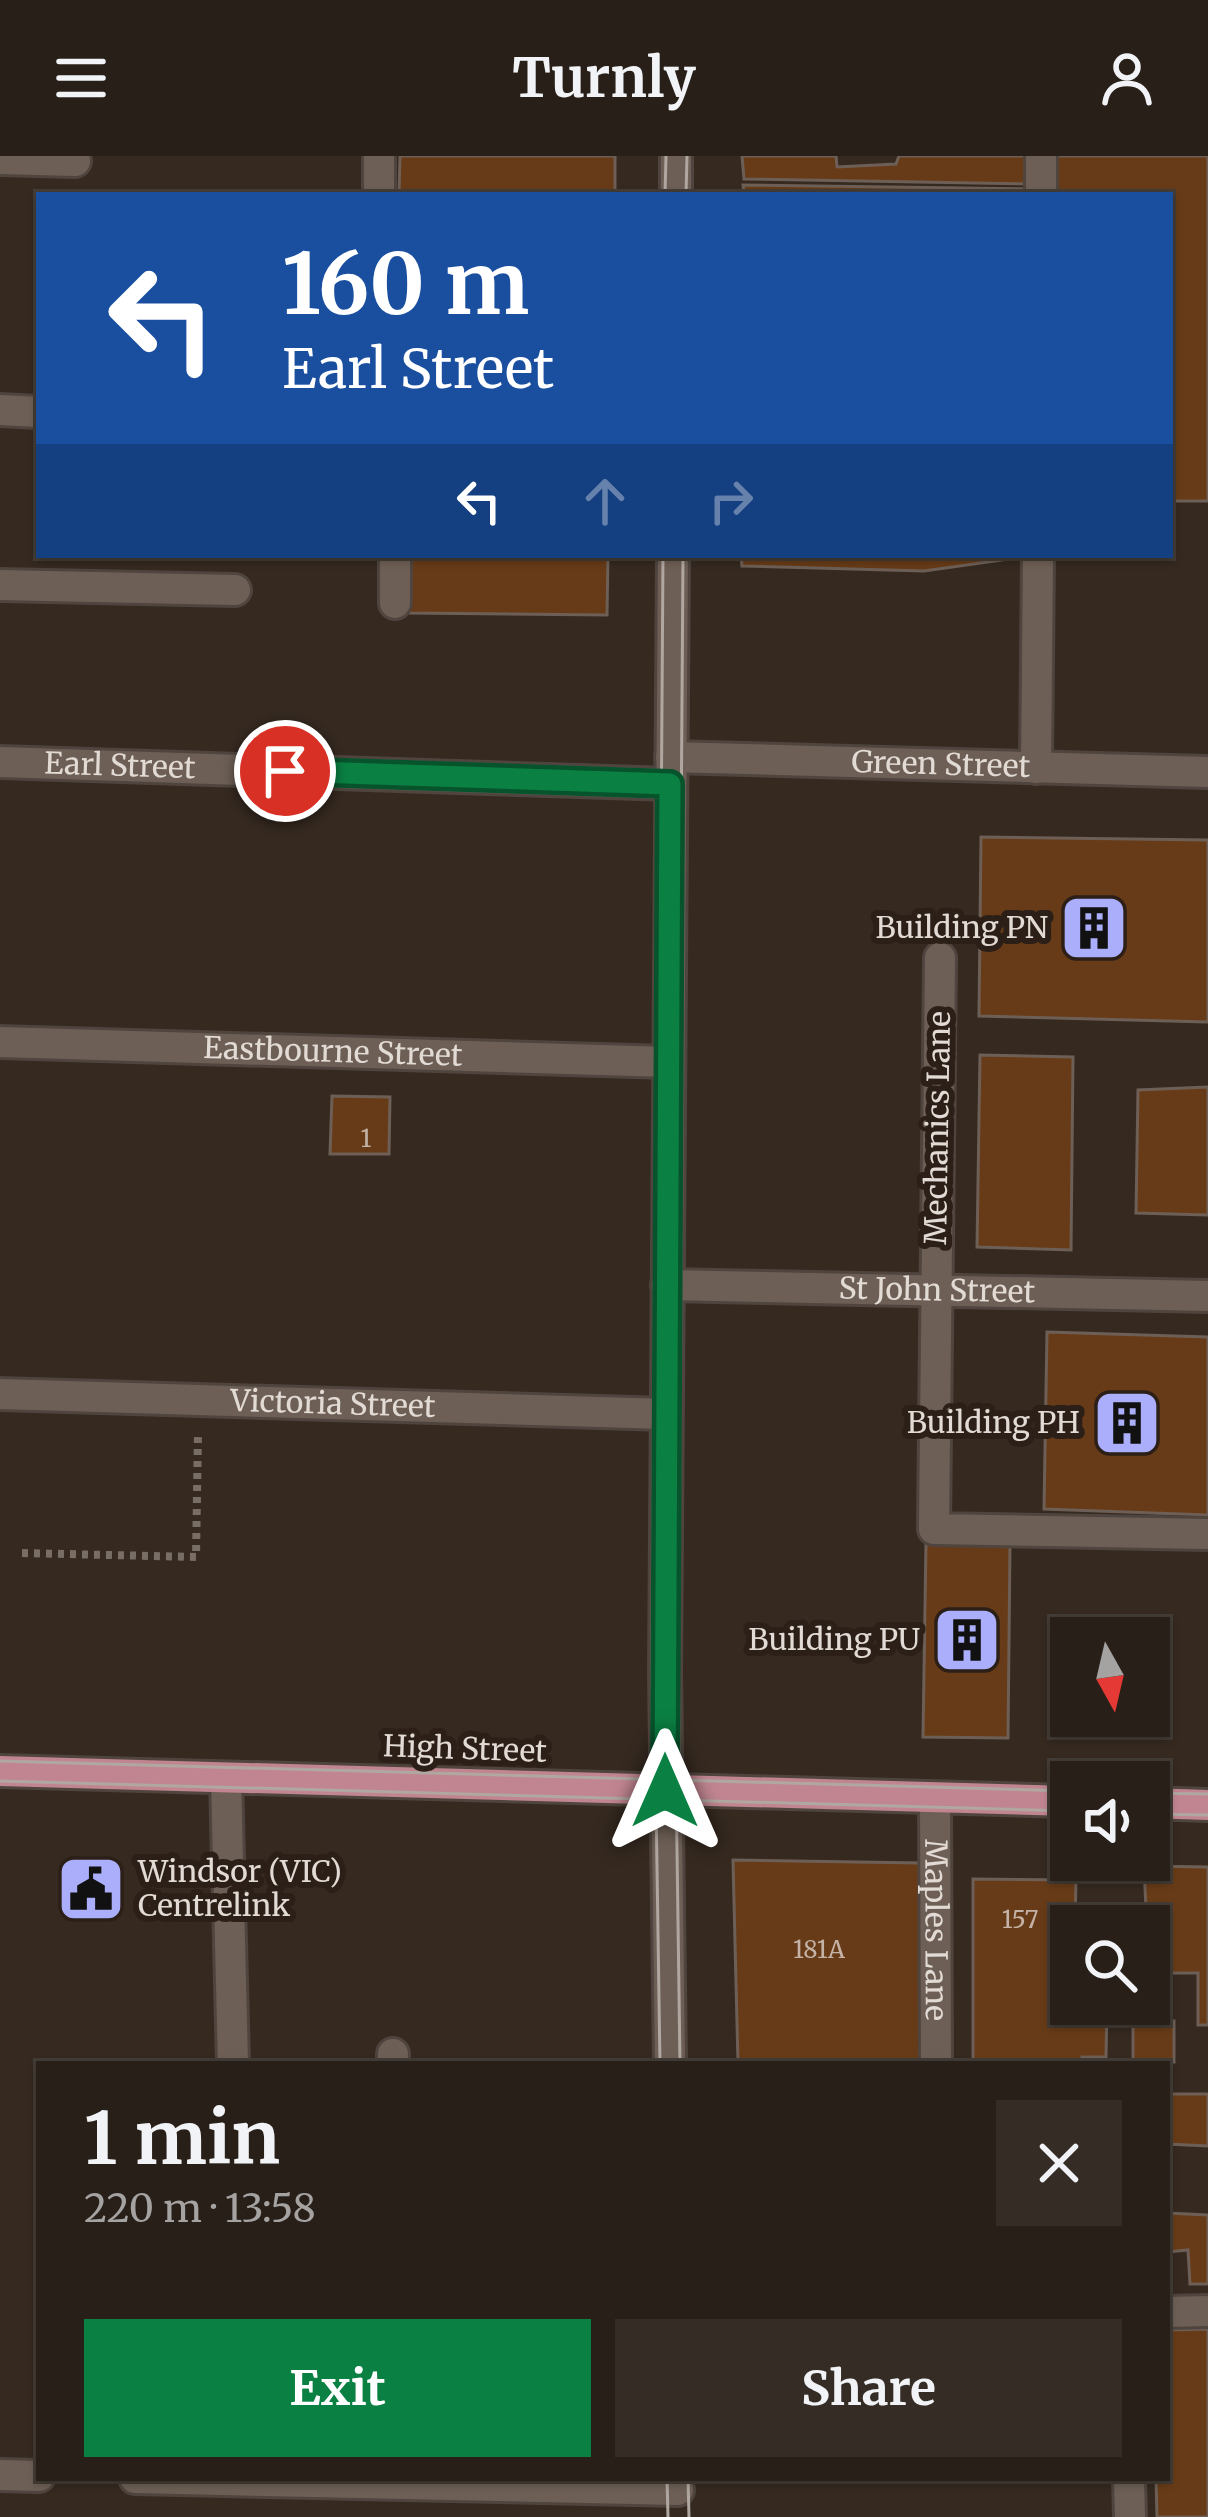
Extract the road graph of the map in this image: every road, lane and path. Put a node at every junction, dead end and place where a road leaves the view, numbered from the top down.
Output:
1 (379, 156) edge
2 (676, 156) edge
3 (1041, 156) edge
4 (0, 159) edge
5 (75, 161) dead end
6 (379, 192) edge
7 (676, 192) edge
8 (1041, 192) edge
9 (0, 410) edge
10 (36, 412) edge
11 (395, 558) edge
12 (673, 558) edge
13 (1038, 558) edge
14 (0, 585) edge
15 (235, 590) dead end
16 (395, 604) dead end
17 (0, 762) edge
18 (1036, 768) junction
19 (671, 771) junction
20 (1208, 772) edge
21 (940, 958) dead end
22 (0, 1042) edge
23 (668, 1062) junction
24 (667, 1285) junction
25 (935, 1289) junction
26 (1208, 1296) edge
27 (0, 1394) edge
28 (666, 1414) junction
29 (199, 1424) dead end
30 (1208, 1534) edge
31 (22, 1553) dead end
32 (0, 1771) edge
33 (226, 1778) junction
34 (665, 1791) junction
35 (935, 1798) junction
36 (1050, 1801) edge
37 (1170, 1804) edge
38 (1208, 1805) edge
39 (232, 2061) edge
40 (670, 2061) edge
41 (936, 2061) edge
42 (1208, 2311) edge
43 (1170, 2312) edge
44 (0, 2475) edge
45 (36, 2476) edge
46 (409, 2481) edge
47 (1130, 2481) edge
48 (678, 2495) edge
49 (1130, 2517) edge

1 - 6 street
2 - 7 street
3 - 8 street
4 - 5 street
9 - 10 street
11 - 16 street
12 - 19 street
13 - 18 street
14 - 15 street
17 - 19 street, Earl Street
18 - 19 street, Green Street
18 - 20 street, Green Street
19 - 23 street
21 - 25 street, Mechanics Lane
22 - 23 street, Eastbourne Street
23 - 24 street
24 - 25 street, St John Street
24 - 28 street
25 - 26 street, St John Street
25 - 30 street, Mechanics Lane
27 - 28 street, Victoria Street
28 - 34 street
29 - 31 path
32 - 33 main road, High Street
33 - 34 main road, High Street
33 - 39 street
34 - 35 main road, High Street
34 - 40 street
35 - 36 main road, High Street
35 - 41 street, Maples Lane
37 - 38 main road
42 - 43 street
44 - 45 street
46 - 48 street
47 - 49 street

